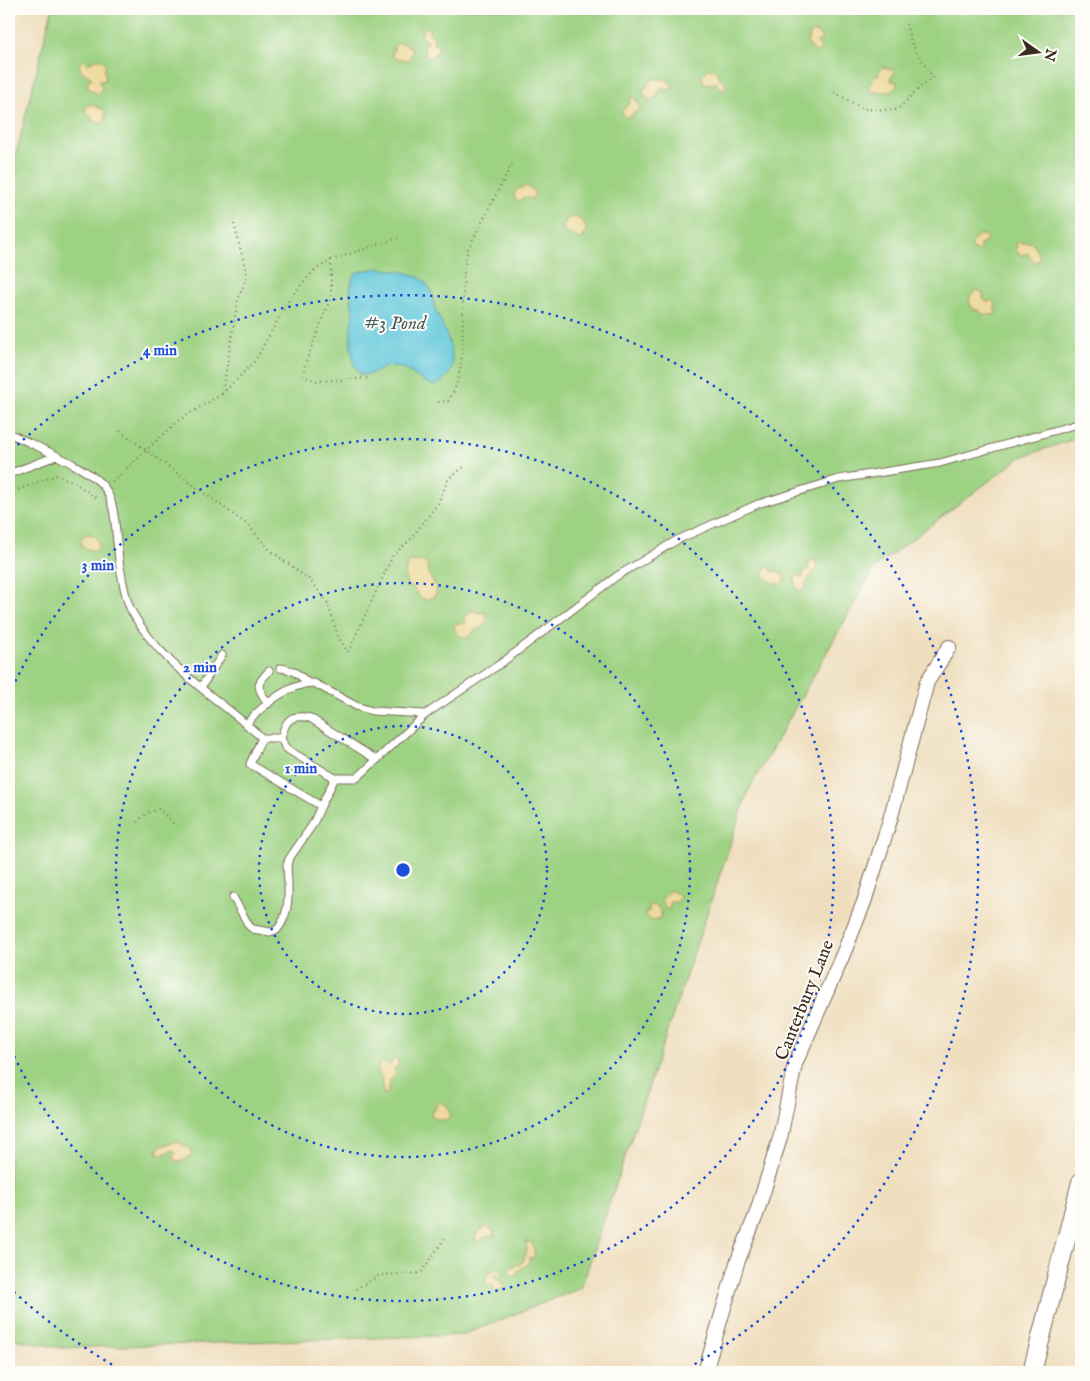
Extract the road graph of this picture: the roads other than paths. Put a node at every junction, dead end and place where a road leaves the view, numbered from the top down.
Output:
1 (1081, 423) edge
2 (9, 433) edge
3 (56, 456) junction
4 (9, 474) edge
5 (949, 647) dead end
6 (222, 655) dead end
7 (280, 668) dead end
8 (268, 671) dead end
9 (308, 683) junction
10 (201, 687) junction
11 (268, 704) junction
12 (426, 714) junction
13 (246, 724) junction
14 (262, 738) junction
15 (281, 738) junction
16 (376, 760) junction
17 (334, 778) junction
18 (321, 806) junction
19 (233, 896) dead end
20 (1081, 1182) edge
21 (705, 1372) edge
22 (1032, 1372) edge

1 - 12 lane
2 - 3 lane
3 - 4 lane
3 - 10 lane
5 - 21 street, Canterbury Lane
6 - 10 lane
7 - 9 lane
8 - 11 lane
9 - 11 lane
9 - 12 lane
10 - 13 lane
11 - 13 lane
12 - 16 lane
13 - 14 lane
14 - 15 lane
14 - 18 lane
15 - 16 lane
15 - 17 lane
16 - 17 lane
17 - 18 lane
18 - 19 lane
20 - 22 street

